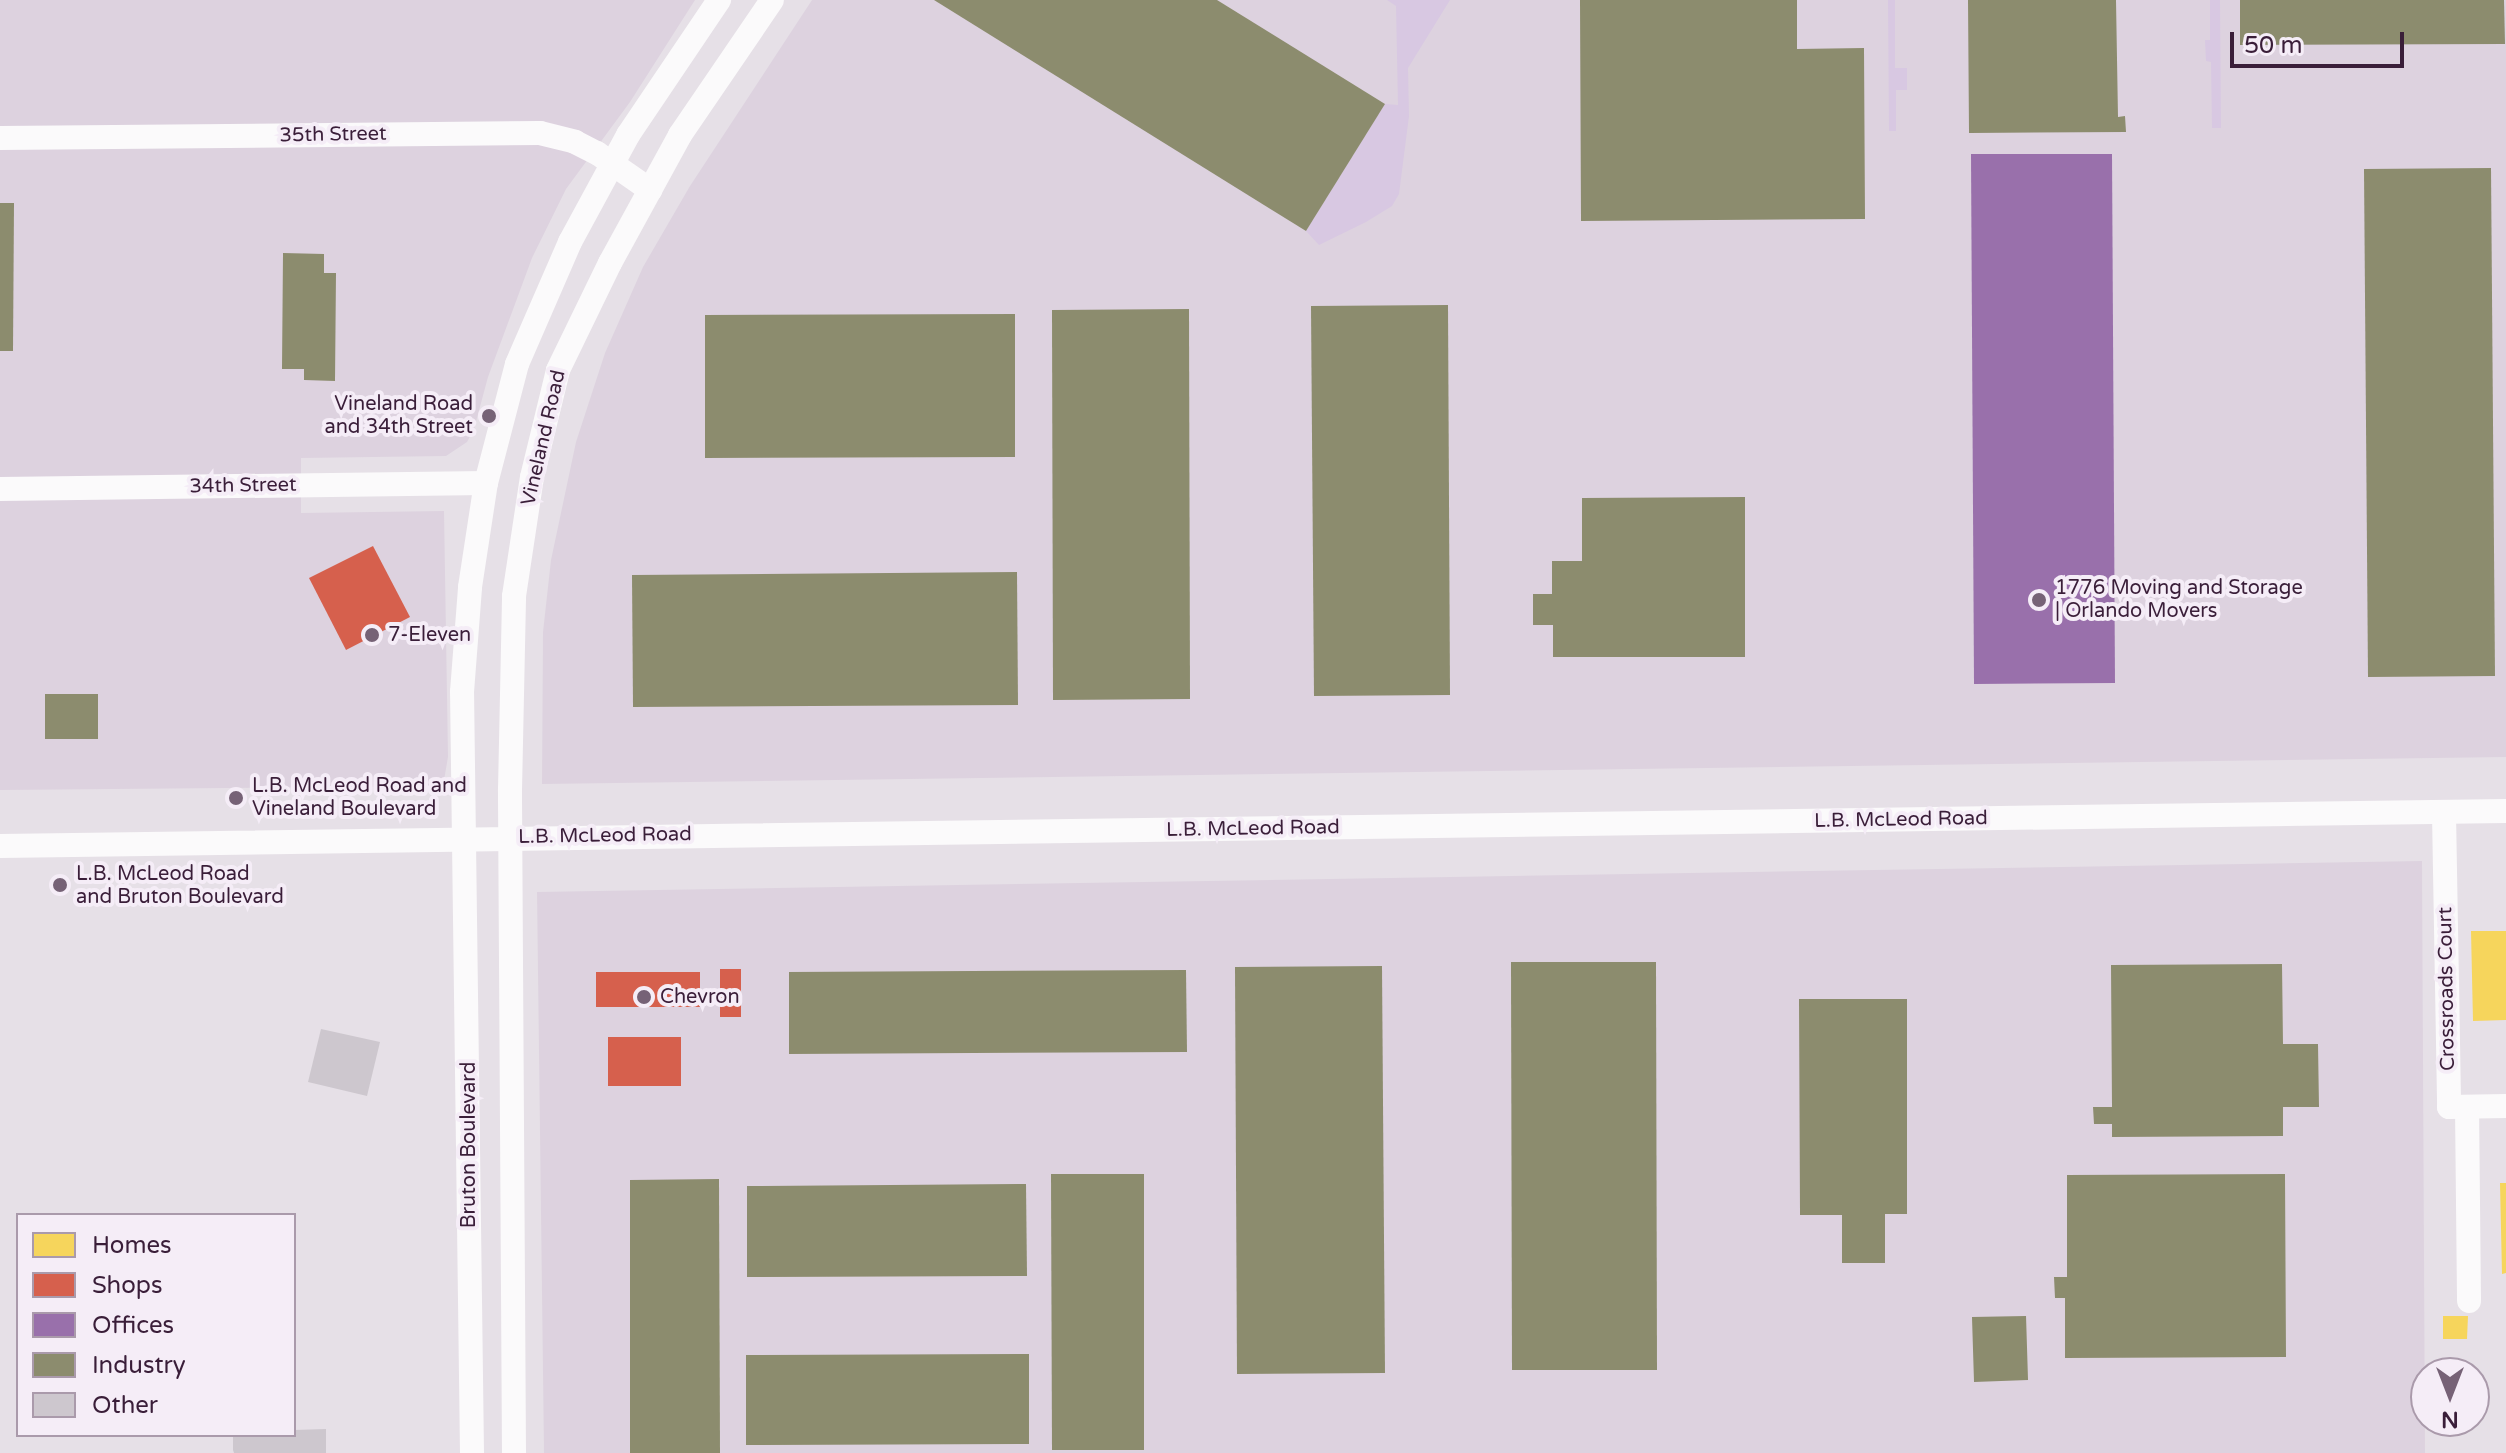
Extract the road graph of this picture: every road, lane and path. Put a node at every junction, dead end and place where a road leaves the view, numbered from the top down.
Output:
1 (719, 0) edge
2 (772, 0) edge
3 (0, 138) edge
4 (613, 163) junction
5 (650, 190) junction
6 (486, 483) junction
7 (0, 489) edge
8 (2506, 811) edge
9 (2444, 813) junction
10 (466, 837) junction
11 (510, 837) junction
12 (0, 846) edge
13 (2506, 1106) edge
14 (2467, 1107) junction
15 (2469, 1301) dead end
16 (472, 1453) edge
17 (514, 1453) edge

1 - 4 street, Vineland Road
2 - 5 street, Vineland Road
3 - 4 street, 35th Street
4 - 5 street, 35th Street
4 - 6 street, Vineland Road
5 - 11 street, Vineland Road
6 - 7 street, 34th Street
6 - 10 street, Vineland Road
8 - 9 street, L.B. McLeod Road
9 - 11 street, L.B. McLeod Road
9 - 14 street, Crossroads Court
10 - 11 street, L.B. McLeod Road
10 - 12 street, L.B. McLeod Road
10 - 16 street, Bruton Boulevard
11 - 17 street
13 - 14 street
14 - 15 street

